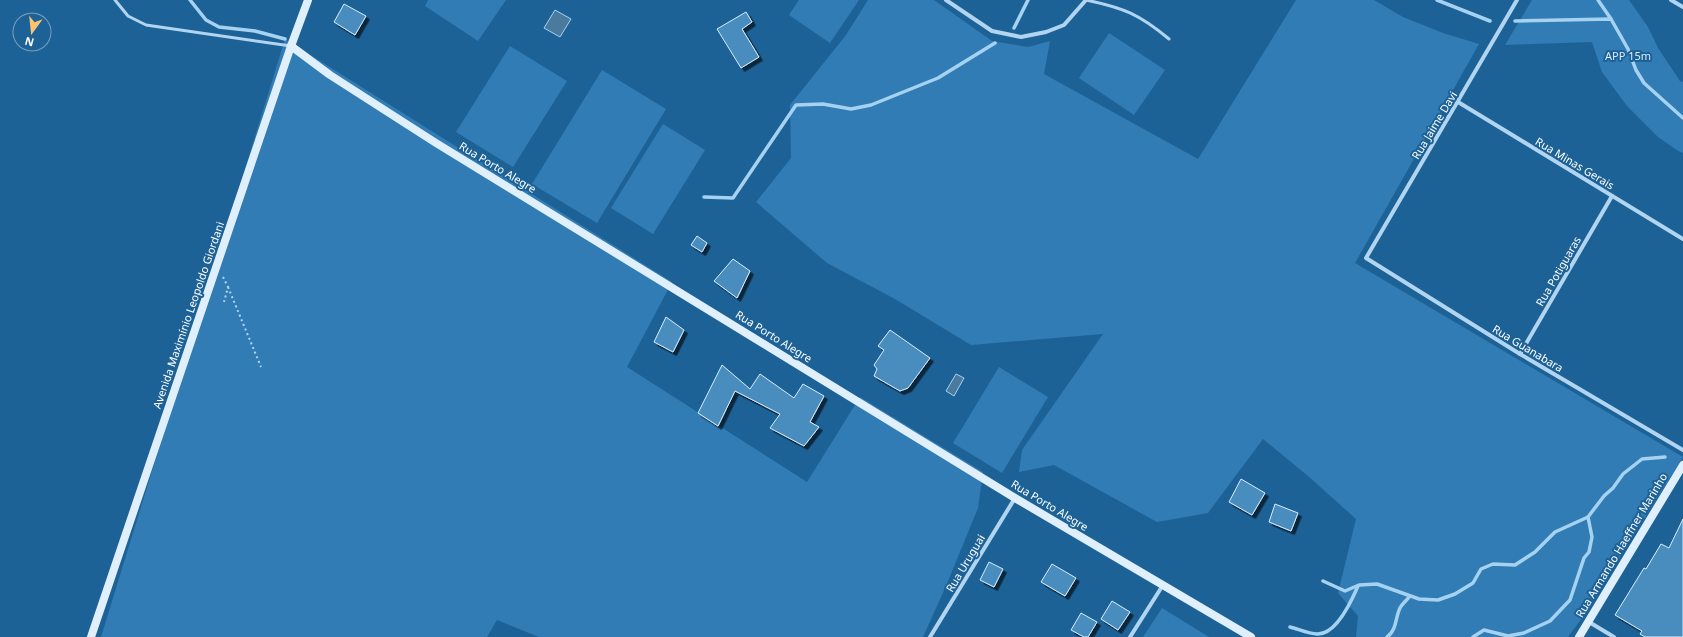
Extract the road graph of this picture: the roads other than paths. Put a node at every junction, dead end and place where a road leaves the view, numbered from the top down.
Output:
1 (115, 0) edge
2 (308, 0) edge
3 (946, 0) edge
4 (1086, 0) edge
5 (1517, 0) edge
6 (1671, 0) edge
7 (1683, 8) edge
8 (1169, 39) dead end
9 (291, 46) junction
10 (1458, 102) junction
11 (1612, 196) junction
12 (1683, 239) edge
13 (1366, 258) joint
14 (1520, 354) junction
15 (1683, 450) edge
16 (1683, 465) edge
17 (1015, 498) junction
18 (1163, 585) junction
19 (1588, 622) junction
20 (91, 637) edge
21 (930, 637) edge
22 (1130, 637) edge
23 (1251, 637) edge
24 (1579, 637) edge
25 (1614, 637) edge

1 - 9 lane
2 - 9 street, Avenida Maximínio Leopoldo Giordani
3 - 4 street
4 - 8 lane
5 - 10 street, Rua Jaime Davi
6 - 7 street
9 - 17 street, Rua Porto Alegre
9 - 20 street, Avenida Maximínio Leopoldo Giordani
10 - 11 street, Rua Minas Gerais
10 - 13 street, Rua Jaime Davi
11 - 12 street, Rua Minas Gerais
11 - 14 street, Rua Potiguaras
13 - 14 street, Rua Guanabara
14 - 15 street, Rua Guanabara
16 - 19 street, Rua Armando Haeffner Marinho
17 - 18 street, Rua Porto Alegre
17 - 21 street, Rua Uruguai
18 - 22 street
18 - 23 street, Rua Porto Alegre
19 - 24 street, Rua Armando Haeffner Marinho
19 - 25 street

